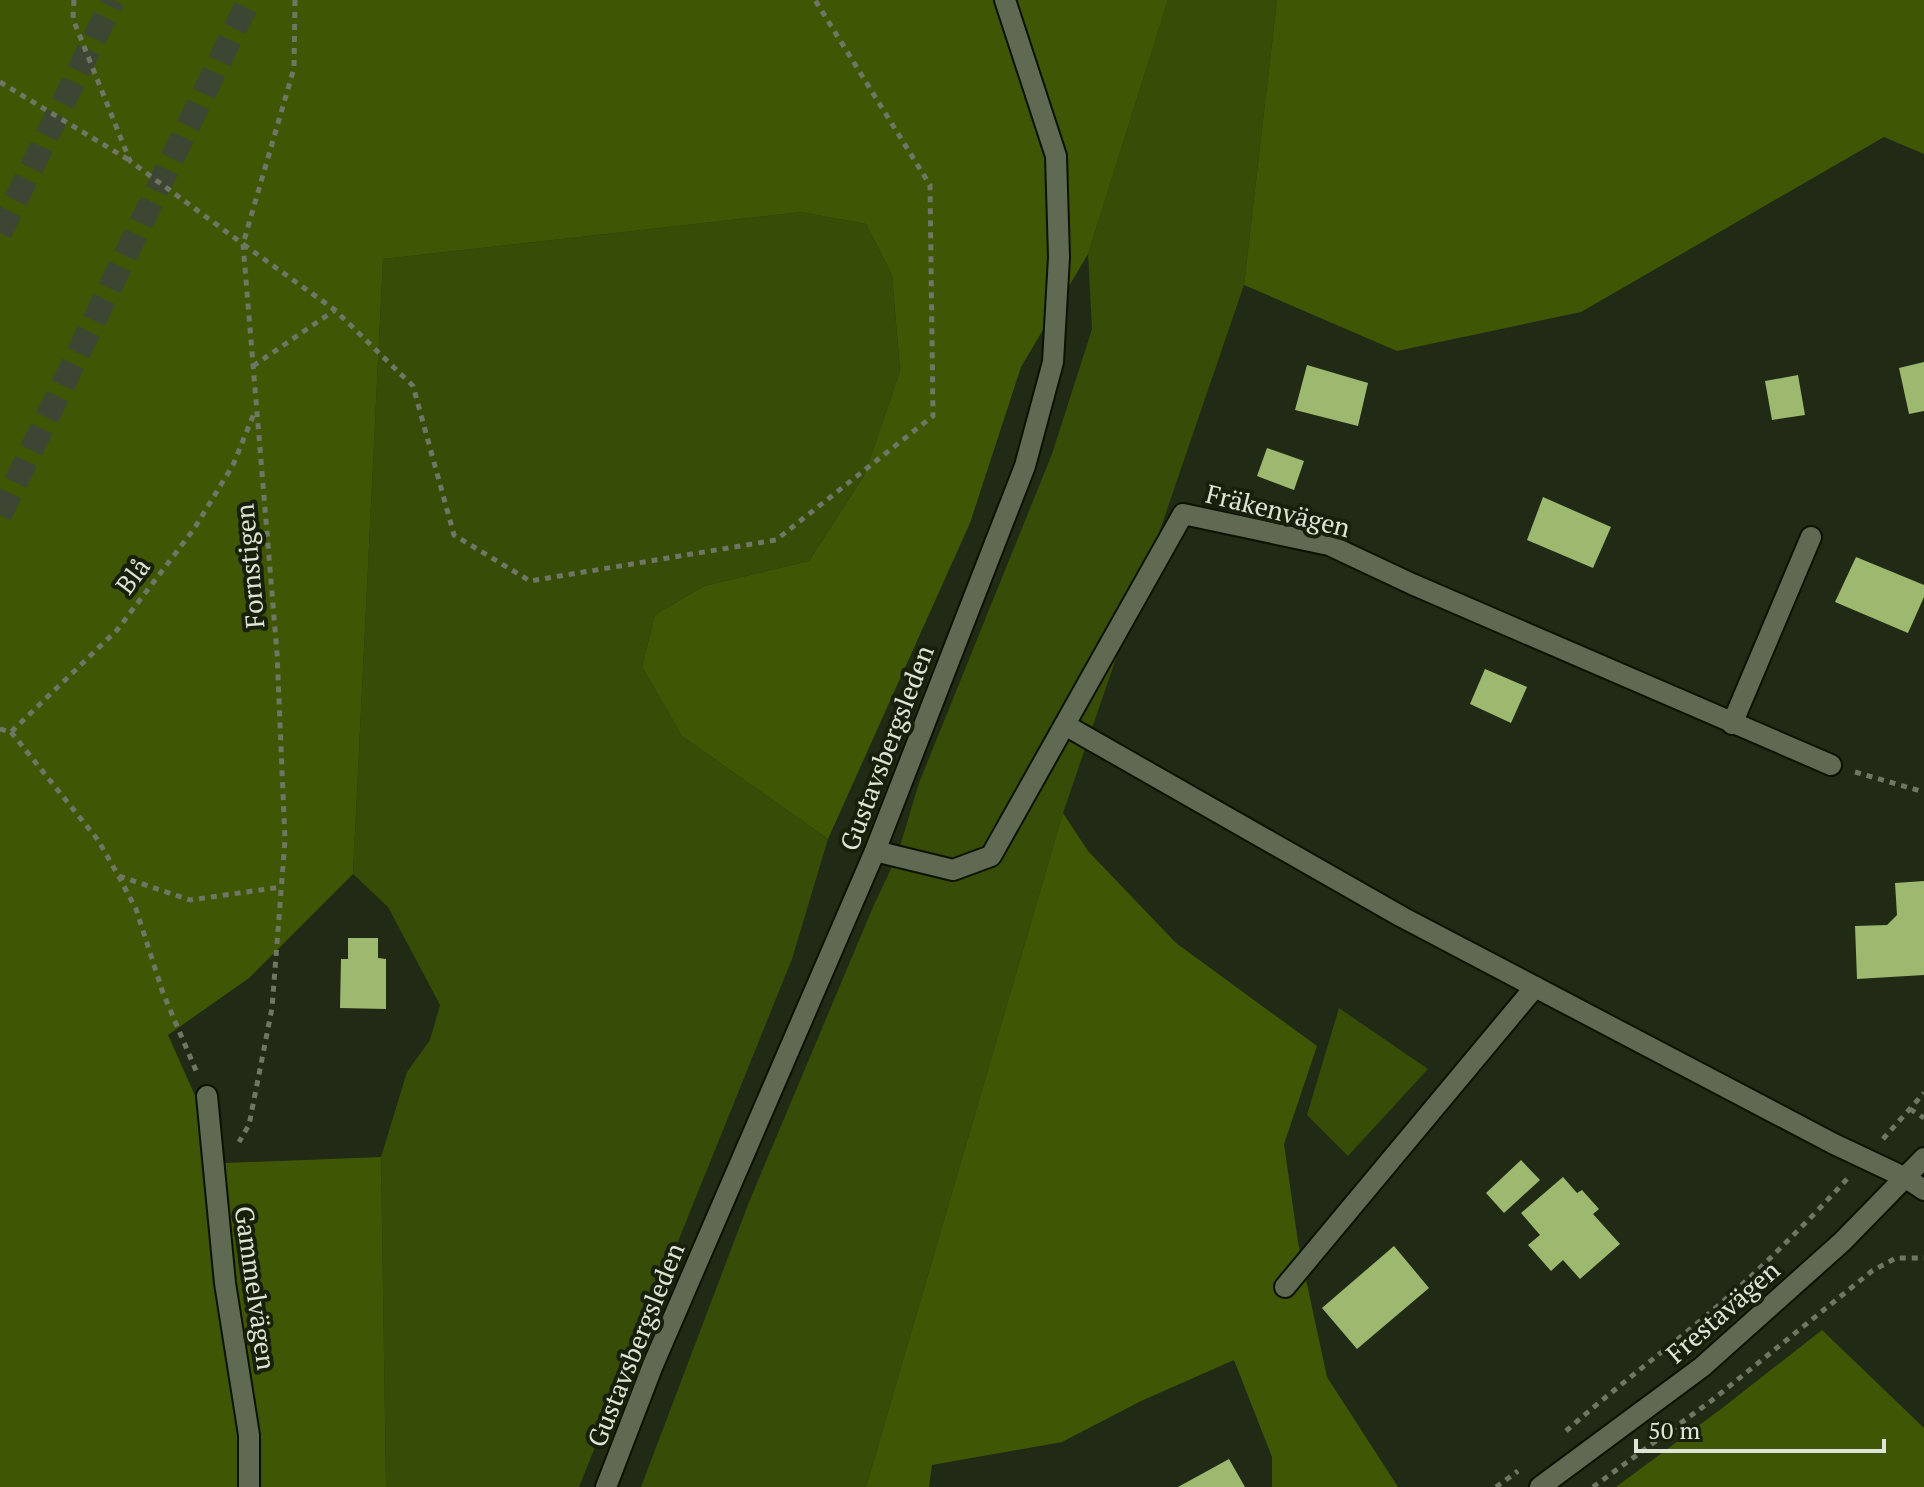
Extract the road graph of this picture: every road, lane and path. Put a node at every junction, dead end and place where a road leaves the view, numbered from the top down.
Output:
1 (74, 0) edge
2 (295, 0) edge
3 (815, 0) edge
4 (1005, 0) edge
5 (0, 82) edge
6 (130, 161) junction
7 (243, 244) junction
8 (335, 310) junction
9 (253, 366) junction
10 (256, 408) junction
11 (1811, 537) dead end
12 (1732, 724) junction
13 (1065, 725) junction
14 (0, 729) edge
15 (11, 732) junction
16 (1831, 765) joint
17 (1924, 792) edge
18 (875, 851) junction
19 (118, 875) junction
20 (281, 887) junction
21 (1535, 987) junction
22 (1924, 1093) edge
23 (207, 1096) joint
24 (1910, 1109) junction
25 (1924, 1118) edge
26 (1924, 1158) edge
27 (1866, 1159) junction
28 (1906, 1178) junction
29 (214, 1185) junction
30 (1924, 1190) edge
31 (1924, 1258) edge
32 (1285, 1287) dead end
33 (1562, 1434) dead end
34 (1519, 1470) dead end
35 (249, 1487) edge
36 (606, 1487) edge
37 (1496, 1487) edge
38 (1540, 1487) edge
39 (1593, 1487) edge

1 - 6 path
2 - 7 path
3 - 8 path
4 - 18 street, Gustavsbergsleden
5 - 6 path
6 - 7 path
7 - 8 path
7 - 9 path, Fornstigen
8 - 9 path
9 - 10 path, Fornstigen
10 - 15 path, Blå
10 - 20 path, Fornstigen
11 - 12 street
12 - 13 street, Fräkenvägen
12 - 16 street, Fräkenvägen
13 - 18 street, Fräkenvägen
13 - 21 street
14 - 15 path
15 - 19 path
16 - 17 path
18 - 36 street, Gustavsbergsleden
19 - 20 path
19 - 23 path
20 - 29 path, Fornstigen
21 - 27 street
21 - 32 street
22 - 24 path
23 - 29 street, Gammelvägen
24 - 25 path
24 - 27 path
26 - 28 street, Frestavägen
27 - 28 street
27 - 33 path
28 - 30 street
28 - 38 street, Frestavägen
29 - 35 street, Gammelvägen
31 - 39 path
34 - 37 path

